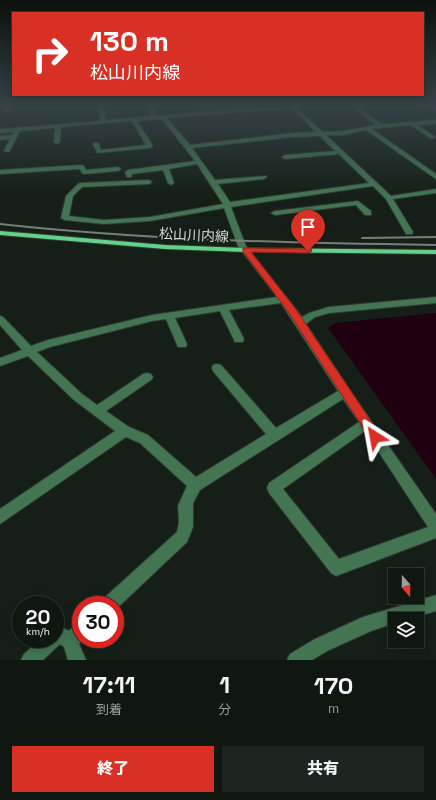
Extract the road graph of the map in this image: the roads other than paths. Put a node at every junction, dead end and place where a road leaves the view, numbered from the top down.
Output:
1 (57, 136) edge
2 (144, 136) edge
3 (178, 136) edge
4 (295, 136) edge
5 (323, 136) edge
6 (378, 136) edge
7 (14, 137) joint
8 (1, 138) edge
9 (57, 142) dead end
10 (96, 144) dead end
11 (188, 148) junction
12 (7, 151) dead end
13 (340, 152) junction
14 (285, 157) dead end
15 (106, 161) junction
16 (198, 162) junction
17 (165, 168) junction
18 (118, 169) dead end
19 (0, 172) edge
20 (129, 176) dead end
21 (264, 177) dead end
22 (436, 177) edge
23 (149, 182) dead end
24 (213, 182) junction
25 (170, 183) dead end
26 (374, 184) junction
27 (436, 191) edge
28 (390, 198) junction
29 (263, 200) junction
30 (227, 205) junction
31 (368, 213) dead end
32 (409, 232) dead end
33 (0, 233) edge
34 (245, 250) junction
35 (436, 252) edge
36 (284, 299) junction
37 (436, 300) edge
38 (223, 308) junction
39 (169, 316) junction
40 (0, 319) edge
41 (300, 323) junction
42 (239, 339) dead end
43 (182, 344) dead end
44 (29, 351) junction
45 (0, 362) edge
46 (217, 368) dead end
47 (146, 377) dead end
48 (345, 392) junction
49 (97, 411) junction
50 (366, 424) junction
51 (125, 431) junction
52 (275, 436) junction
53 (195, 485) junction
54 (0, 517) edge
55 (436, 526) edge
56 (436, 531) edge
57 (119, 596) edge
58 (436, 603) edge
59 (65, 637) edge
60 (305, 658) edge
61 (30, 660) edge
62 (78, 660) edge

1 - 9 street
2 - 15 street
3 - 11 street
4 - 11 street
5 - 13 street
6 - 22 street
7 - 8 street
7 - 12 street
10 - 15 street
11 - 16 street
13 - 14 street
13 - 26 street
15 - 18 street
15 - 19 street
16 - 17 street
16 - 24 street
17 - 20 street
17 - 25 street
21 - 24 street
23 - 30 street
24 - 30 street
26 - 28 street
26 - 29 street
27 - 28 street
28 - 32 street
29 - 30 street
29 - 31 street
30 - 34 street
33 - 34 main road, 松山川内線
34 - 35 main road, 松山川内線
34 - 36 street
36 - 38 street
36 - 41 street
37 - 41 street
38 - 39 street
38 - 42 street
39 - 43 street
39 - 44 street
40 - 44 street
41 - 48 street
44 - 45 street
44 - 49 street
46 - 52 street
47 - 49 street
48 - 50 street
48 - 52 street
49 - 51 street
50 - 55 street
50 - 56 street
51 - 53 street
51 - 54 street
52 - 53 street
53 - 57 street
58 - 60 street
59 - 61 street
59 - 62 street

